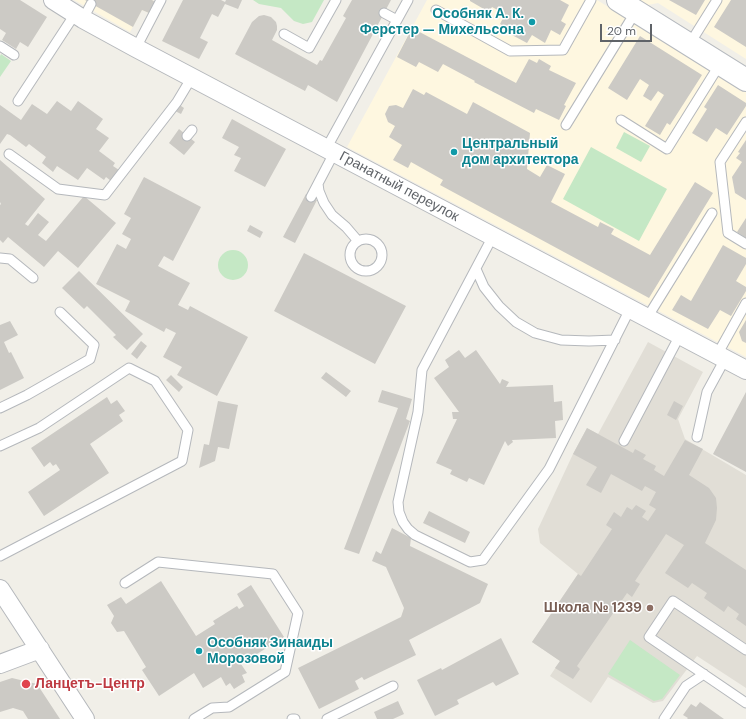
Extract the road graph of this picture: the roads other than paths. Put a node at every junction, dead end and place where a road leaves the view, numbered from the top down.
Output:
1 (53, 0) edge
2 (161, 0) edge
3 (336, 0) edge
4 (408, 0) edge
5 (591, 0) edge
6 (717, 0) edge
7 (627, 5) edge
8 (436, 10) dead end
9 (83, 12) junction
10 (384, 13) dead end
11 (397, 20) junction
12 (284, 34) dead end
13 (689, 45) junction
14 (0, 46) edge
15 (136, 48) junction
16 (14, 55) dead end
17 (720, 64) junction
18 (192, 78) junction
19 (746, 80) edge
20 (18, 101) dead end
21 (621, 120) dead end
22 (746, 122) edge
23 (566, 125) dead end
24 (330, 151) junction
25 (9, 154) dead end
26 (318, 184) junction
27 (311, 197) dead end
28 (712, 213) dead end
29 (493, 236) junction
30 (358, 241) dead end
31 (746, 244) edge
32 (0, 258) edge
33 (476, 269) junction
34 (33, 278) dead end
35 (746, 303) edge
36 (630, 309) junction
37 (60, 312) dead end
38 (647, 318) junction
39 (680, 335) junction
40 (615, 340) junction
41 (721, 357) junction
42 (746, 370) edge
43 (0, 408) edge
44 (697, 438) dead end
45 (624, 441) dead end
46 (0, 446) edge
47 (0, 556) edge
48 (125, 583) dead end
49 (0, 589) edge
50 (40, 649) junction
51 (746, 650) edge
52 (0, 664) edge
53 (704, 674) junction
54 (393, 686) dead end
55 (746, 703) edge
56 (85, 719) edge
57 (194, 719) edge
58 (327, 719) edge
59 (664, 719) edge

1 - 9 street, Гранатный переулок
2 - 15 lane
3 - 12 lane
4 - 11 lane
5 - 8 lane
6 - 13 lane
7 - 13 street
7 - 23 lane
9 - 15 street, Гранатный переулок
9 - 20 lane
10 - 11 lane
11 - 24 lane
13 - 17 street
14 - 16 lane
15 - 18 street, Гранатный переулок
17 - 19 street
17 - 21 lane
18 - 24 street, Гранатный переулок
18 - 25 lane
22 - 31 lane
24 - 26 lane
24 - 29 street, Гранатный переулок
26 - 27 lane
26 - 30 lane
28 - 38 lane
29 - 33 lane
29 - 36 street, Гранатный переулок
32 - 34 lane
33 - 40 lane
33 - 40 lane
35 - 41 lane
36 - 38 street, Гранатный переулок
36 - 40 lane
37 - 43 lane
38 - 39 street, Гранатный переулок
39 - 41 street, Гранатный переулок
39 - 45 lane
41 - 42 street, Гранатный переулок
41 - 44 lane
46 - 47 lane
48 - 57 lane
49 - 50 street
50 - 52 street
50 - 56 street
51 - 53 lane
53 - 55 lane
53 - 59 lane
54 - 58 lane

